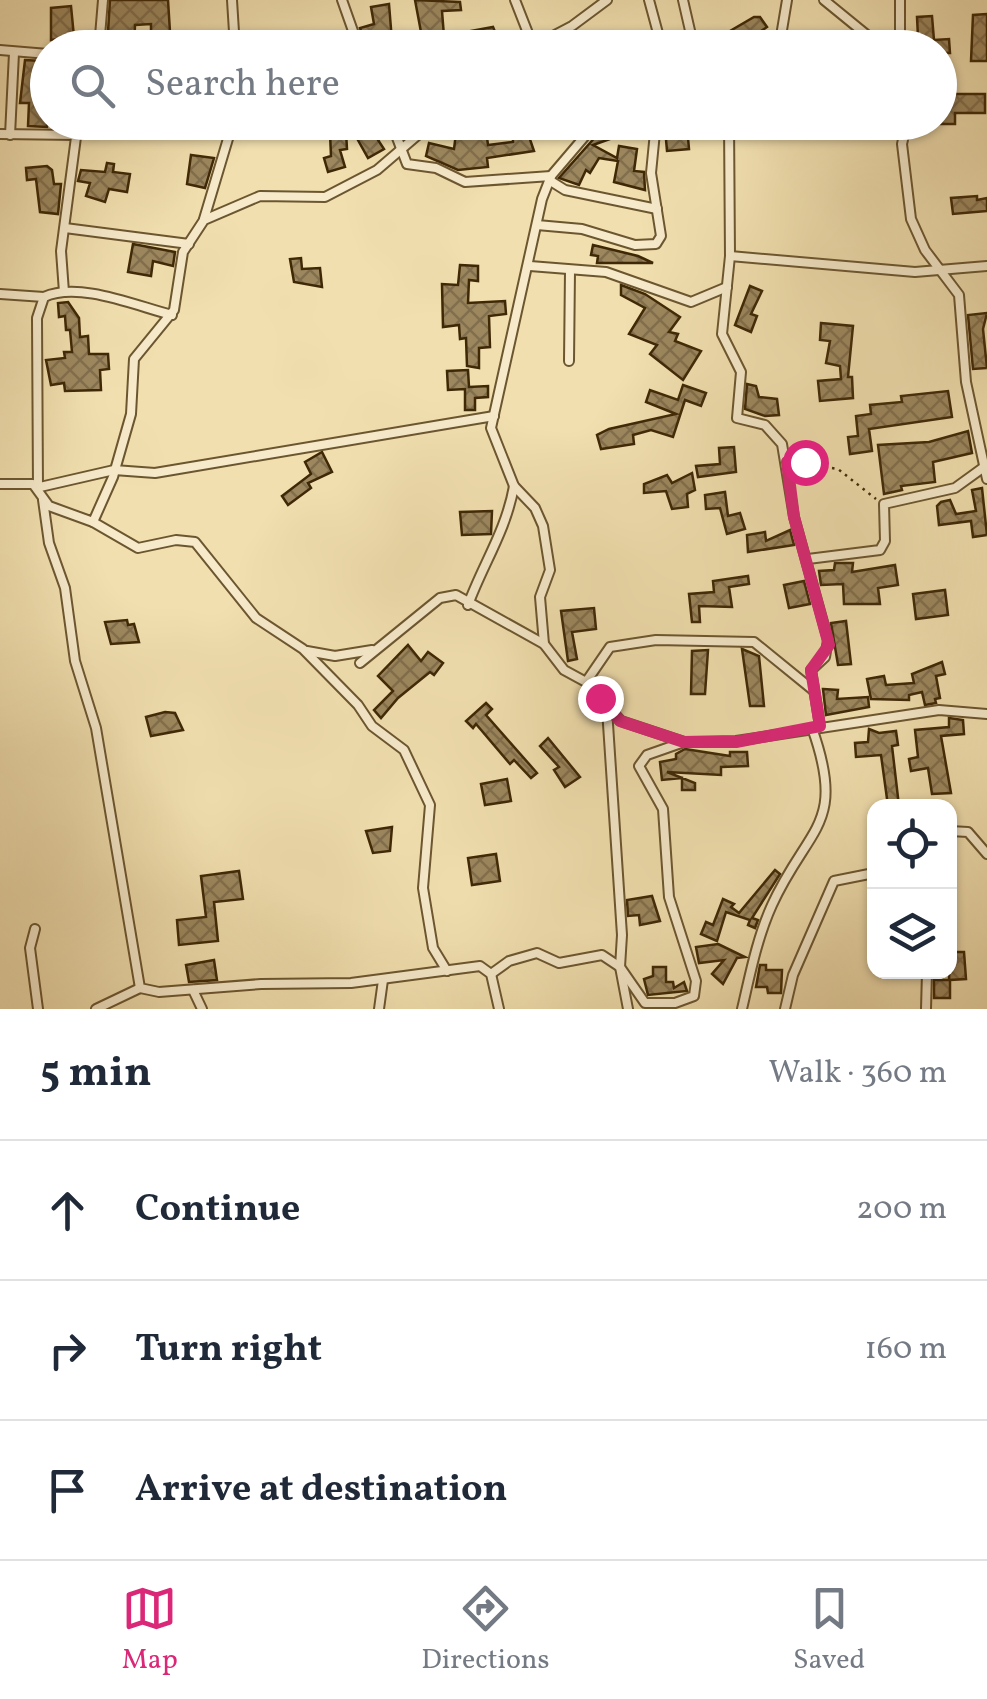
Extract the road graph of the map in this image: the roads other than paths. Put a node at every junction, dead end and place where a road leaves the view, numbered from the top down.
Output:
1 (103, 0) edge
2 (232, 0) edge
3 (342, 0) edge
4 (515, 0) edge
5 (607, 0) edge
6 (649, 0) edge
7 (683, 0) edge
8 (786, 0) edge
9 (824, 0) edge
10 (900, 0) edge
11 (100, 30) edge
12 (234, 30) edge
13 (353, 30) edge
14 (525, 30) edge
15 (564, 30) edge
16 (657, 30) edge
17 (690, 30) edge
18 (782, 30) edge
19 (861, 30) edge
20 (898, 30) edge
21 (0, 50) edge
22 (14, 52) junction
23 (30, 53) edge
24 (5, 134) edge
25 (30, 134) edge
26 (77, 140) edge
27 (228, 140) edge
28 (396, 140) edge
29 (411, 140) edge
30 (582, 140) edge
31 (654, 140) edge
32 (729, 140) edge
33 (903, 140) edge
34 (399, 150) junction
35 (550, 178) junction
36 (657, 209) junction
37 (204, 220) junction
38 (537, 224) junction
39 (65, 228) junction
40 (188, 244) junction
41 (730, 256) junction
42 (530, 266) junction
43 (987, 266) edge
44 (945, 271) junction
45 (570, 272) junction
46 (727, 287) junction
47 (64, 292) junction
48 (0, 294) edge
49 (44, 297) junction
50 (172, 315) junction
51 (569, 360) dead end
52 (494, 416) junction
53 (984, 466) junction
54 (114, 470) junction
55 (987, 479) edge
56 (0, 484) edge
57 (514, 486) junction
58 (39, 488) junction
59 (42, 500) junction
60 (93, 522) junction
61 (808, 559) junction
62 (468, 605) junction
63 (544, 644) junction
64 (377, 648) junction
65 (303, 650) junction
66 (360, 663) dead end
67 (586, 682) junction
68 (815, 692) junction
69 (608, 708) junction
70 (987, 714) edge
71 (816, 727) junction
72 (684, 742) junction
73 (957, 831) edge
74 (987, 854) edge
75 (867, 874) edge
76 (34, 928) dead end
77 (620, 967) junction
78 (447, 971) junction
79 (490, 974) junction
80 (927, 979) edge
81 (383, 980) junction
82 (140, 988) junction
83 (193, 990) junction
84 (646, 1006) edge
85 (38, 1009) edge
86 (96, 1009) edge
87 (202, 1009) edge
88 (379, 1009) edge
89 (499, 1009) edge
90 (628, 1009) edge
91 (742, 1009) edge
92 (785, 1009) edge
93 (926, 1009) edge

1 - 11 street
2 - 12 street
3 - 13 street
4 - 14 street
5 - 15 street
6 - 16 street
7 - 17 street
8 - 18 street
9 - 19 street
10 - 20 street
21 - 22 street
22 - 23 street
22 - 24 street
24 - 25 street
26 - 39 street
27 - 37 street
28 - 34 street
29 - 34 street
30 - 35 street
31 - 36 street
32 - 41 street
33 - 44 street
34 - 35 street
34 - 37 street
35 - 36 street
35 - 38 street
36 - 38 street
37 - 40 street
38 - 42 street
39 - 40 street
39 - 47 street
40 - 50 street
41 - 44 street
41 - 46 street
42 - 45 street
42 - 52 street
43 - 44 street
44 - 53 street
45 - 46 street
45 - 51 street
46 - 61 street
47 - 49 street
47 - 50 street
48 - 49 street
49 - 58 street
50 - 54 street
52 - 54 street
52 - 57 street
53 - 55 street
53 - 61 street
54 - 58 street
54 - 60 street
56 - 58 street
57 - 62 street
57 - 63 street
58 - 59 street
59 - 60 street
59 - 82 street
60 - 65 street
61 - 68 street
62 - 63 street
62 - 64 street
63 - 67 street
64 - 65 street
64 - 66 street
65 - 78 street
67 - 68 street
67 - 69 street
68 - 71 street
69 - 72 street
69 - 77 street
70 - 71 street
71 - 72 street
71 - 91 street
72 - 84 street
73 - 74 street
75 - 92 street
76 - 85 street
77 - 79 street
77 - 84 street
77 - 90 street
78 - 79 street
78 - 81 street
79 - 89 street
80 - 93 street
81 - 83 street
81 - 88 street
82 - 83 street
82 - 86 street
83 - 87 street

